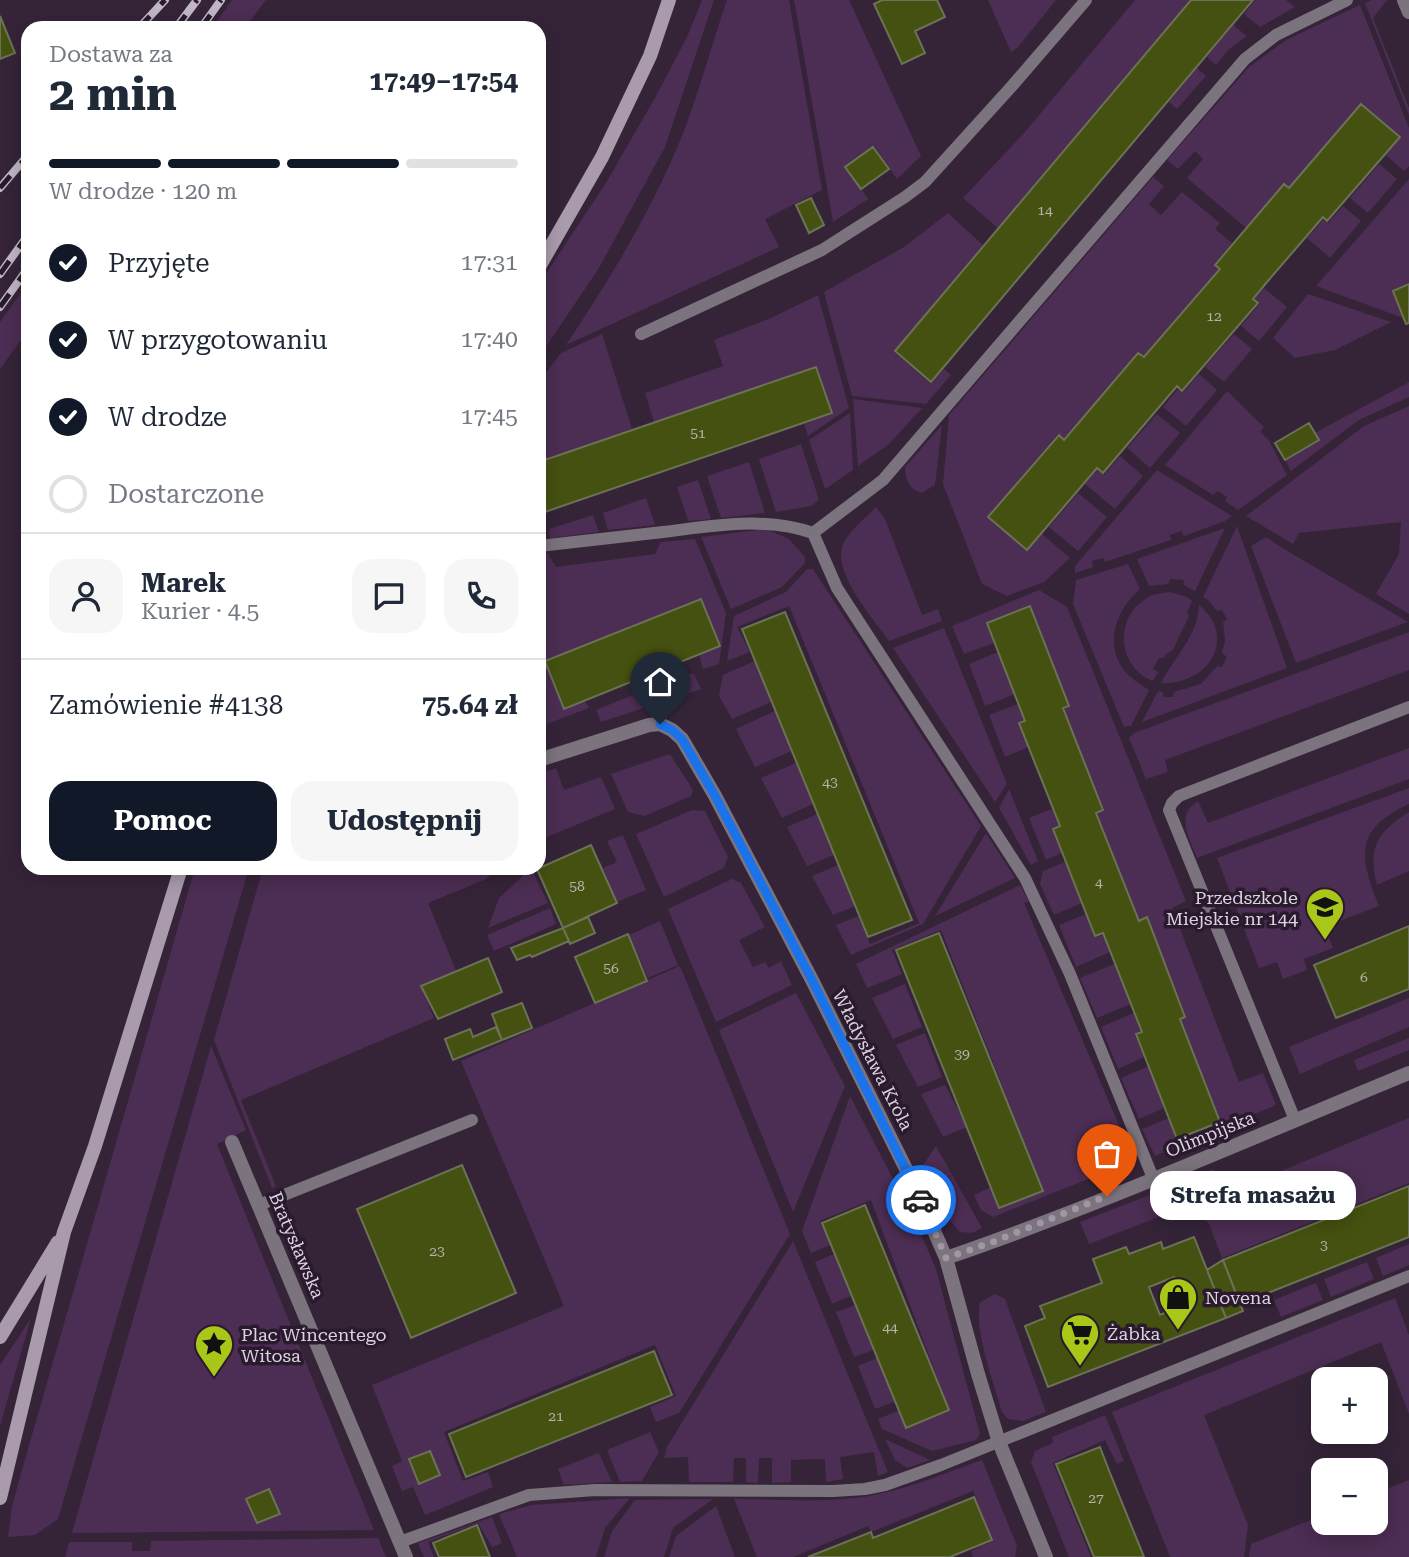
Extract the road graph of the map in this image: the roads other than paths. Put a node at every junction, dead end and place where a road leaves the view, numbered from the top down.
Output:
1 (669, 0) edge
2 (1086, 0) edge
3 (1347, 0) edge
4 (1404, 0) edge
5 (1409, 12) edge
6 (546, 255) edge
7 (641, 334) dead end
8 (813, 533) junction
9 (546, 545) edge
10 (1409, 707) edge
11 (546, 758) edge
12 (179, 875) edge
13 (1409, 1073) edge
14 (1295, 1120) junction
15 (471, 1121) dead end
16 (232, 1142) dead end
17 (1153, 1178) junction
18 (259, 1205) junction
19 (64, 1232) junction
20 (946, 1258) junction
21 (1409, 1276) edge
22 (0, 1337) edge
23 (999, 1443) junction
24 (0, 1498) edge
25 (400, 1542) junction
26 (406, 1557) edge
27 (1046, 1557) edge

1 - 6 main road
2 - 7 lane
3 - 8 lane
4 - 5 street
8 - 9 lane
8 - 17 lane
10 - 14 lane
11 - 20 street, Władysława Króla
12 - 19 main road
13 - 14 street, Olimpijska
14 - 17 street, Olimpijska
15 - 18 lane
16 - 18 street, Bratysławska
17 - 20 street, Olimpijska
18 - 25 street, Bratysławska
19 - 22 main road
19 - 24 main road
20 - 23 street, Władysława Króla
21 - 23 lane
23 - 25 lane
23 - 27 street, Władysława Króla
25 - 26 street, Bratysławska

